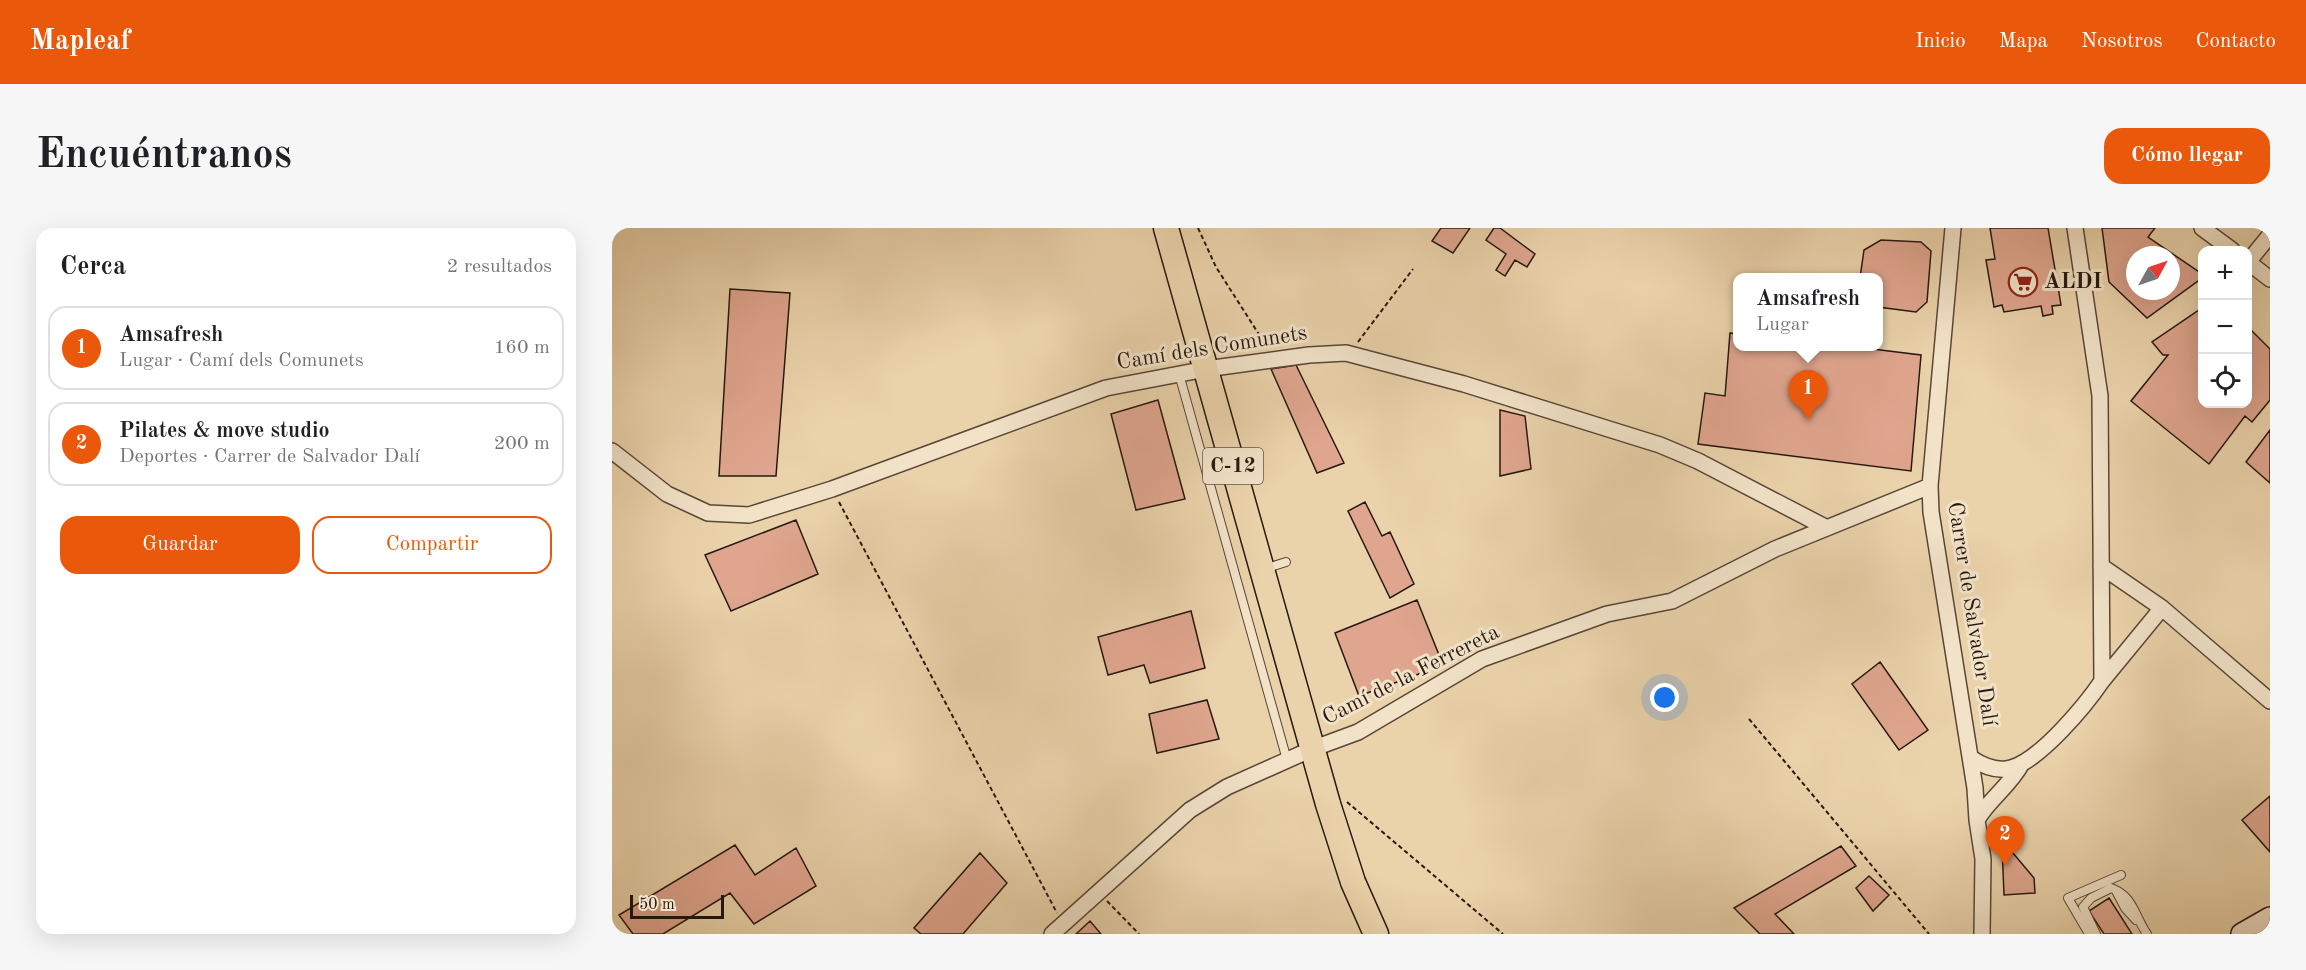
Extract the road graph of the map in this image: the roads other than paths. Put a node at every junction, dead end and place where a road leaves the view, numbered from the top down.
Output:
1 (1166, 228) edge
2 (1953, 228) edge
3 (2075, 228) edge
4 (2202, 228) edge
5 (2270, 235) edge
6 (2227, 246) edge
7 (2252, 256) edge
8 (2252, 266) edge
9 (2270, 279) edge
10 (1206, 369) junction
11 (1179, 374) junction
12 (612, 451) edge
13 (1930, 486) junction
14 (1827, 528) junction
15 (1286, 562) dead end
16 (2101, 566) junction
17 (1262, 569) junction
18 (2162, 608) junction
19 (2102, 681) junction
20 (2270, 701) edge
21 (1312, 749) junction
22 (1971, 758) junction
23 (1287, 760) junction
24 (2022, 763) junction
25 (1977, 820) junction
26 (2121, 875) dead end
27 (2270, 918) edge
28 (1058, 929) edge
29 (1376, 934) edge
30 (1982, 934) edge
31 (2089, 934) edge
32 (2096, 934) edge
33 (2147, 934) edge
34 (2242, 934) edge

1 - 10 main road, C-12
2 - 13 street, Carrer de Salvador Dalí
3 - 16 street
4 - 6 street
5 - 7 street
8 - 9 street
10 - 11 street, Camí dels Comunets
10 - 14 street, Camí dels Comunets
10 - 17 main road, C-12
11 - 12 street, Camí dels Comunets
11 - 23 lane
13 - 14 street, Camí de la Ferrereta
13 - 22 street, Carrer de Salvador Dalí
14 - 21 street, Camí de la Ferrereta
15 - 17 lane
16 - 18 street
16 - 19 street
17 - 21 main road, C-12
18 - 19 street
18 - 20 street
19 - 24 street
21 - 23 street, Camí de la Ferrereta
21 - 29 main road, C-12
22 - 24 street
22 - 25 street, Carrer de Salvador Dalí
23 - 28 street, Camí de la Ferrereta
24 - 25 street
25 - 30 street, Carrer de Salvador Dalí
26 - 31 lane
27 - 34 street
32 - 33 lane

